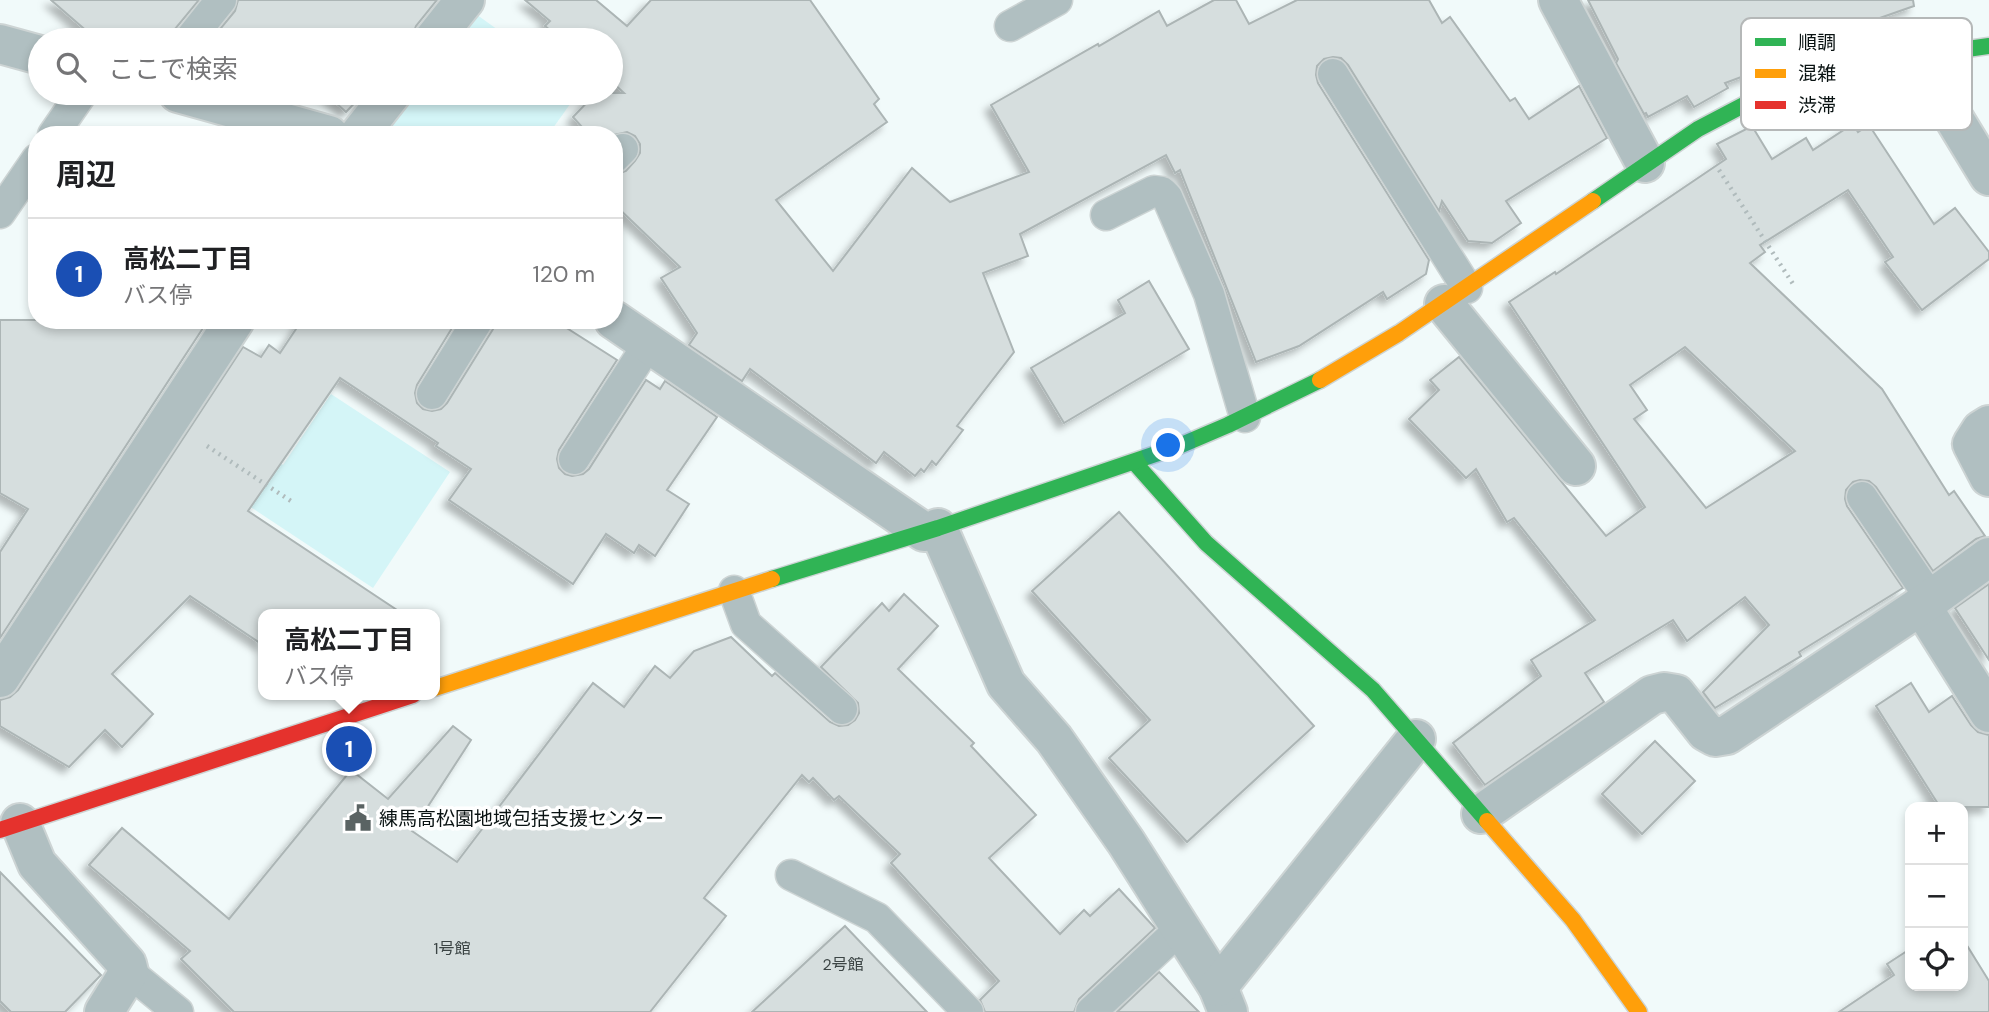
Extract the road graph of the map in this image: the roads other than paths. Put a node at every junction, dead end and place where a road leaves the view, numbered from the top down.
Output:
1 (221, 0) edge
2 (465, 0) edge
3 (1057, 0) edge
4 (1558, 0) edge
5 (1010, 26) dead end
6 (199, 28) edge
7 (443, 28) edge
8 (0, 44) edge
9 (28, 52) edge
10 (1333, 75) dead end
11 (74, 105) edge
12 (221, 105) edge
13 (383, 105) edge
14 (1741, 106) edge
15 (59, 126) edge
16 (297, 126) edge
17 (366, 126) edge
18 (1961, 130) edge
19 (1645, 163) junction
20 (28, 172) edge
21 (1989, 176) edge
22 (0, 214) edge
23 (1105, 215) dead end
24 (1456, 296) junction
25 (623, 326) edge
26 (229, 329) edge
27 (472, 329) edge
28 (649, 343) junction
29 (432, 394) dead end
30 (1245, 417) junction
31 (1989, 425) edge
32 (574, 459) dead end
33 (1134, 462) junction
34 (1576, 466) dead end
35 (1989, 477) edge
36 (1862, 497) dead end
37 (931, 530) junction
38 (1989, 557) edge
39 (734, 591) junction
40 (1926, 602) junction
41 (0, 678) edge
42 (440, 686) edge
43 (398, 700) edge
44 (842, 709) dead end
45 (1989, 713) edge
46 (1416, 739) junction
47 (1481, 814) junction
48 (10, 826) edge
49 (791, 875) dead end
50 (1180, 929) junction
51 (130, 972) junction
52 (1223, 1000) edge
53 (104, 1012) edge
54 (178, 1012) edge
55 (968, 1012) edge
56 (1091, 1012) edge
57 (1639, 1012) edge

1 - 6 lane
2 - 7 street
3 - 5 lane
4 - 19 street
8 - 9 street
10 - 24 lane
11 - 15 lane
12 - 16 street
13 - 17 street
14 - 19 street
18 - 21 street
19 - 24 street
20 - 22 lane
23 - 30 lane
24 - 30 street
24 - 34 street
25 - 28 street
26 - 41 street
27 - 29 lane
28 - 32 lane
28 - 37 street
30 - 33 street
31 - 35 street
33 - 37 street
33 - 46 street
36 - 40 lane
37 - 39 street
37 - 50 street
38 - 40 street
39 - 42 street
39 - 44 lane
40 - 45 street
40 - 47 street
43 - 48 street
46 - 47 street
46 - 52 street
47 - 57 street
48 - 51 street
49 - 55 lane
50 - 52 street
50 - 56 lane
51 - 53 street
51 - 54 lane

